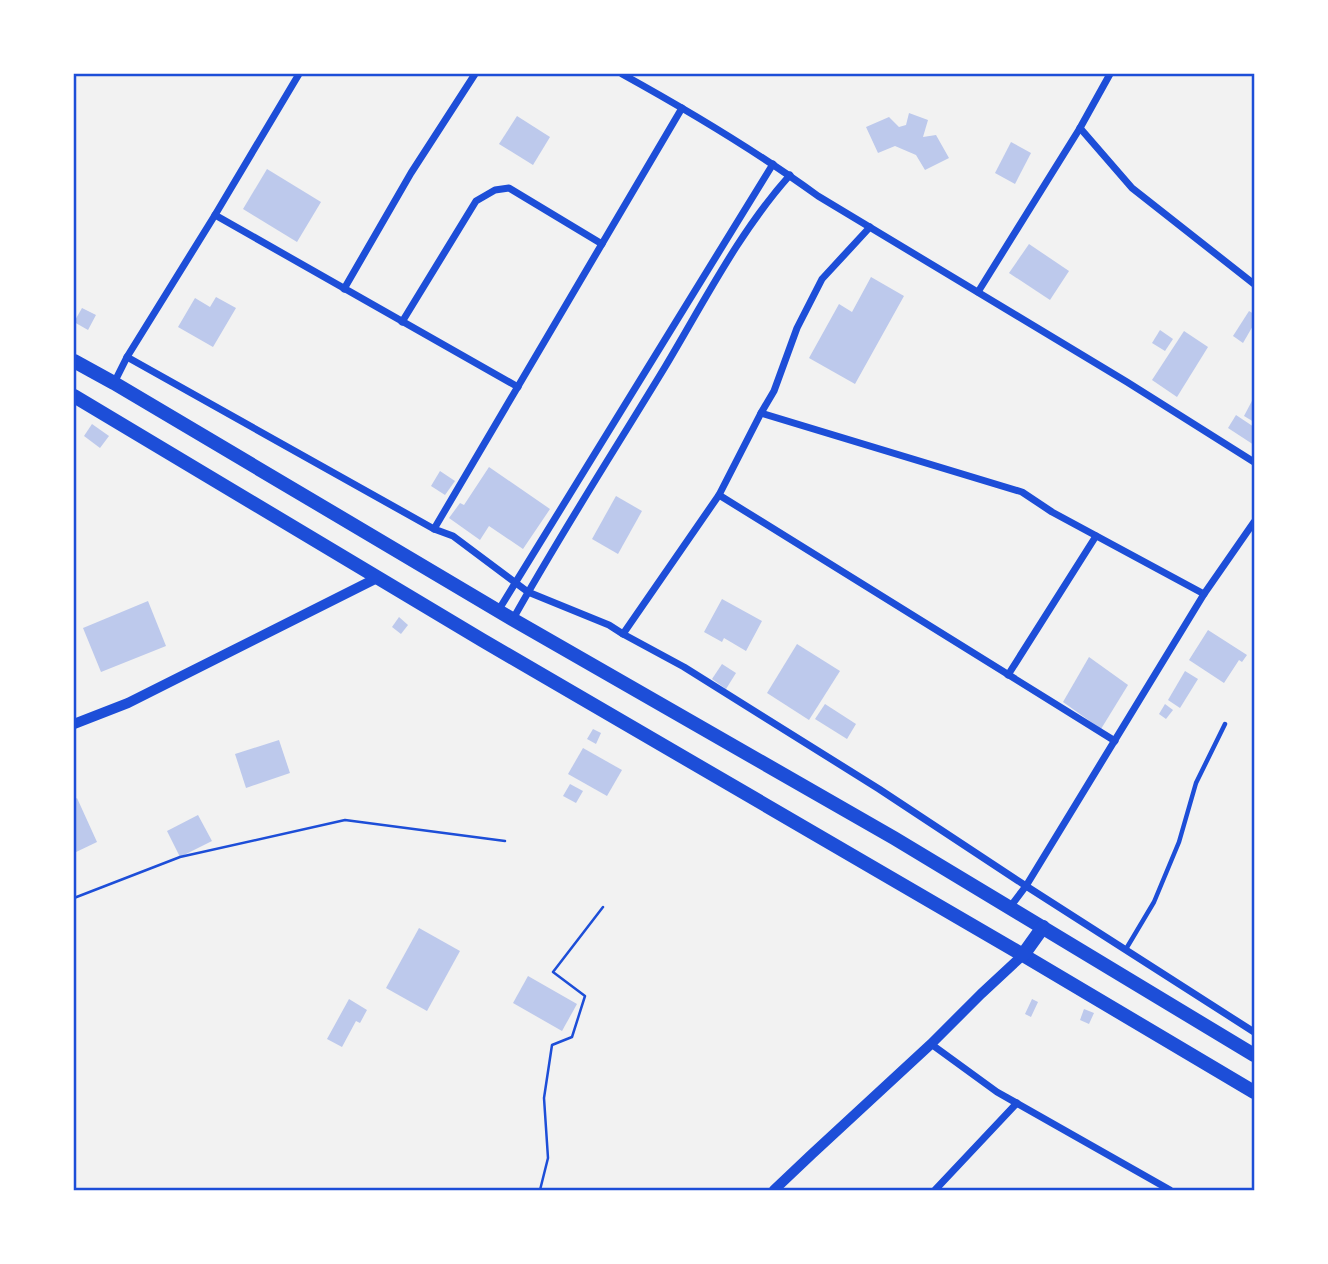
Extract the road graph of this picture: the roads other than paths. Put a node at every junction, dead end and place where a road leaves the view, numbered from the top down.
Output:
1 (299, 74) edge
2 (475, 74) edge
3 (622, 74) edge
4 (1110, 74) edge
5 (682, 108) junction
6 (1080, 128) junction
7 (772, 164) junction
8 (790, 175) junction
9 (215, 215) junction
10 (870, 227) junction
11 (602, 244) junction
12 (1255, 284) edge
13 (344, 289) junction
14 (978, 292) junction
15 (402, 322) junction
16 (127, 357) junction
17 (74, 361) edge
18 (114, 383) junction
19 (518, 387) junction
20 (74, 396) edge
21 (761, 413) junction
22 (1255, 462) edge
23 (719, 495) junction
24 (1255, 522) edge
25 (434, 529) junction
26 (1096, 536) junction
27 (379, 577) junction
28 (516, 583) junction
29 (528, 592) junction
30 (1205, 594) junction
31 (498, 611) junction
32 (512, 619) junction
33 (623, 634) junction
34 (1008, 675) junction
35 (74, 724) edge
36 (1226, 724) dead end
37 (1115, 741) junction
38 (1026, 886) junction
39 (1010, 907) junction
40 (1043, 927) junction
41 (1125, 949) junction
42 (1023, 955) junction
43 (1255, 1032) edge
44 (931, 1044) junction
45 (1255, 1055) edge
46 (1255, 1092) edge
47 (1017, 1104) junction
48 (774, 1191) edge
49 (935, 1191) edge
50 (1170, 1191) edge

1 - 9 street
2 - 13 street
3 - 5 street
4 - 6 street
5 - 7 street
5 - 11 street
6 - 12 street
6 - 14 street
7 - 8 street
7 - 28 street
8 - 10 street
8 - 29 street
9 - 13 street
9 - 16 street
10 - 14 street
10 - 21 street
11 - 15 street
11 - 19 street
13 - 15 street
14 - 22 street
15 - 19 street
16 - 18 street
16 - 25 street
17 - 18 main road
18 - 31 main road
19 - 25 street
20 - 27 main road
21 - 23 street
21 - 26 street
23 - 33 street
23 - 34 street
24 - 30 street
25 - 28 street
26 - 30 street
26 - 34 street
27 - 35 street
27 - 42 main road
28 - 29 street
28 - 31 street
29 - 32 street
29 - 33 street
30 - 37 street
31 - 32 main road
32 - 39 main road
33 - 38 street
34 - 37 street
36 - 41 lane
37 - 38 street
38 - 39 street
38 - 41 street
39 - 40 main road
40 - 42 main road
40 - 45 main road
41 - 43 street
42 - 44 street
42 - 46 main road
44 - 47 street
44 - 48 street
47 - 49 street
47 - 50 street

